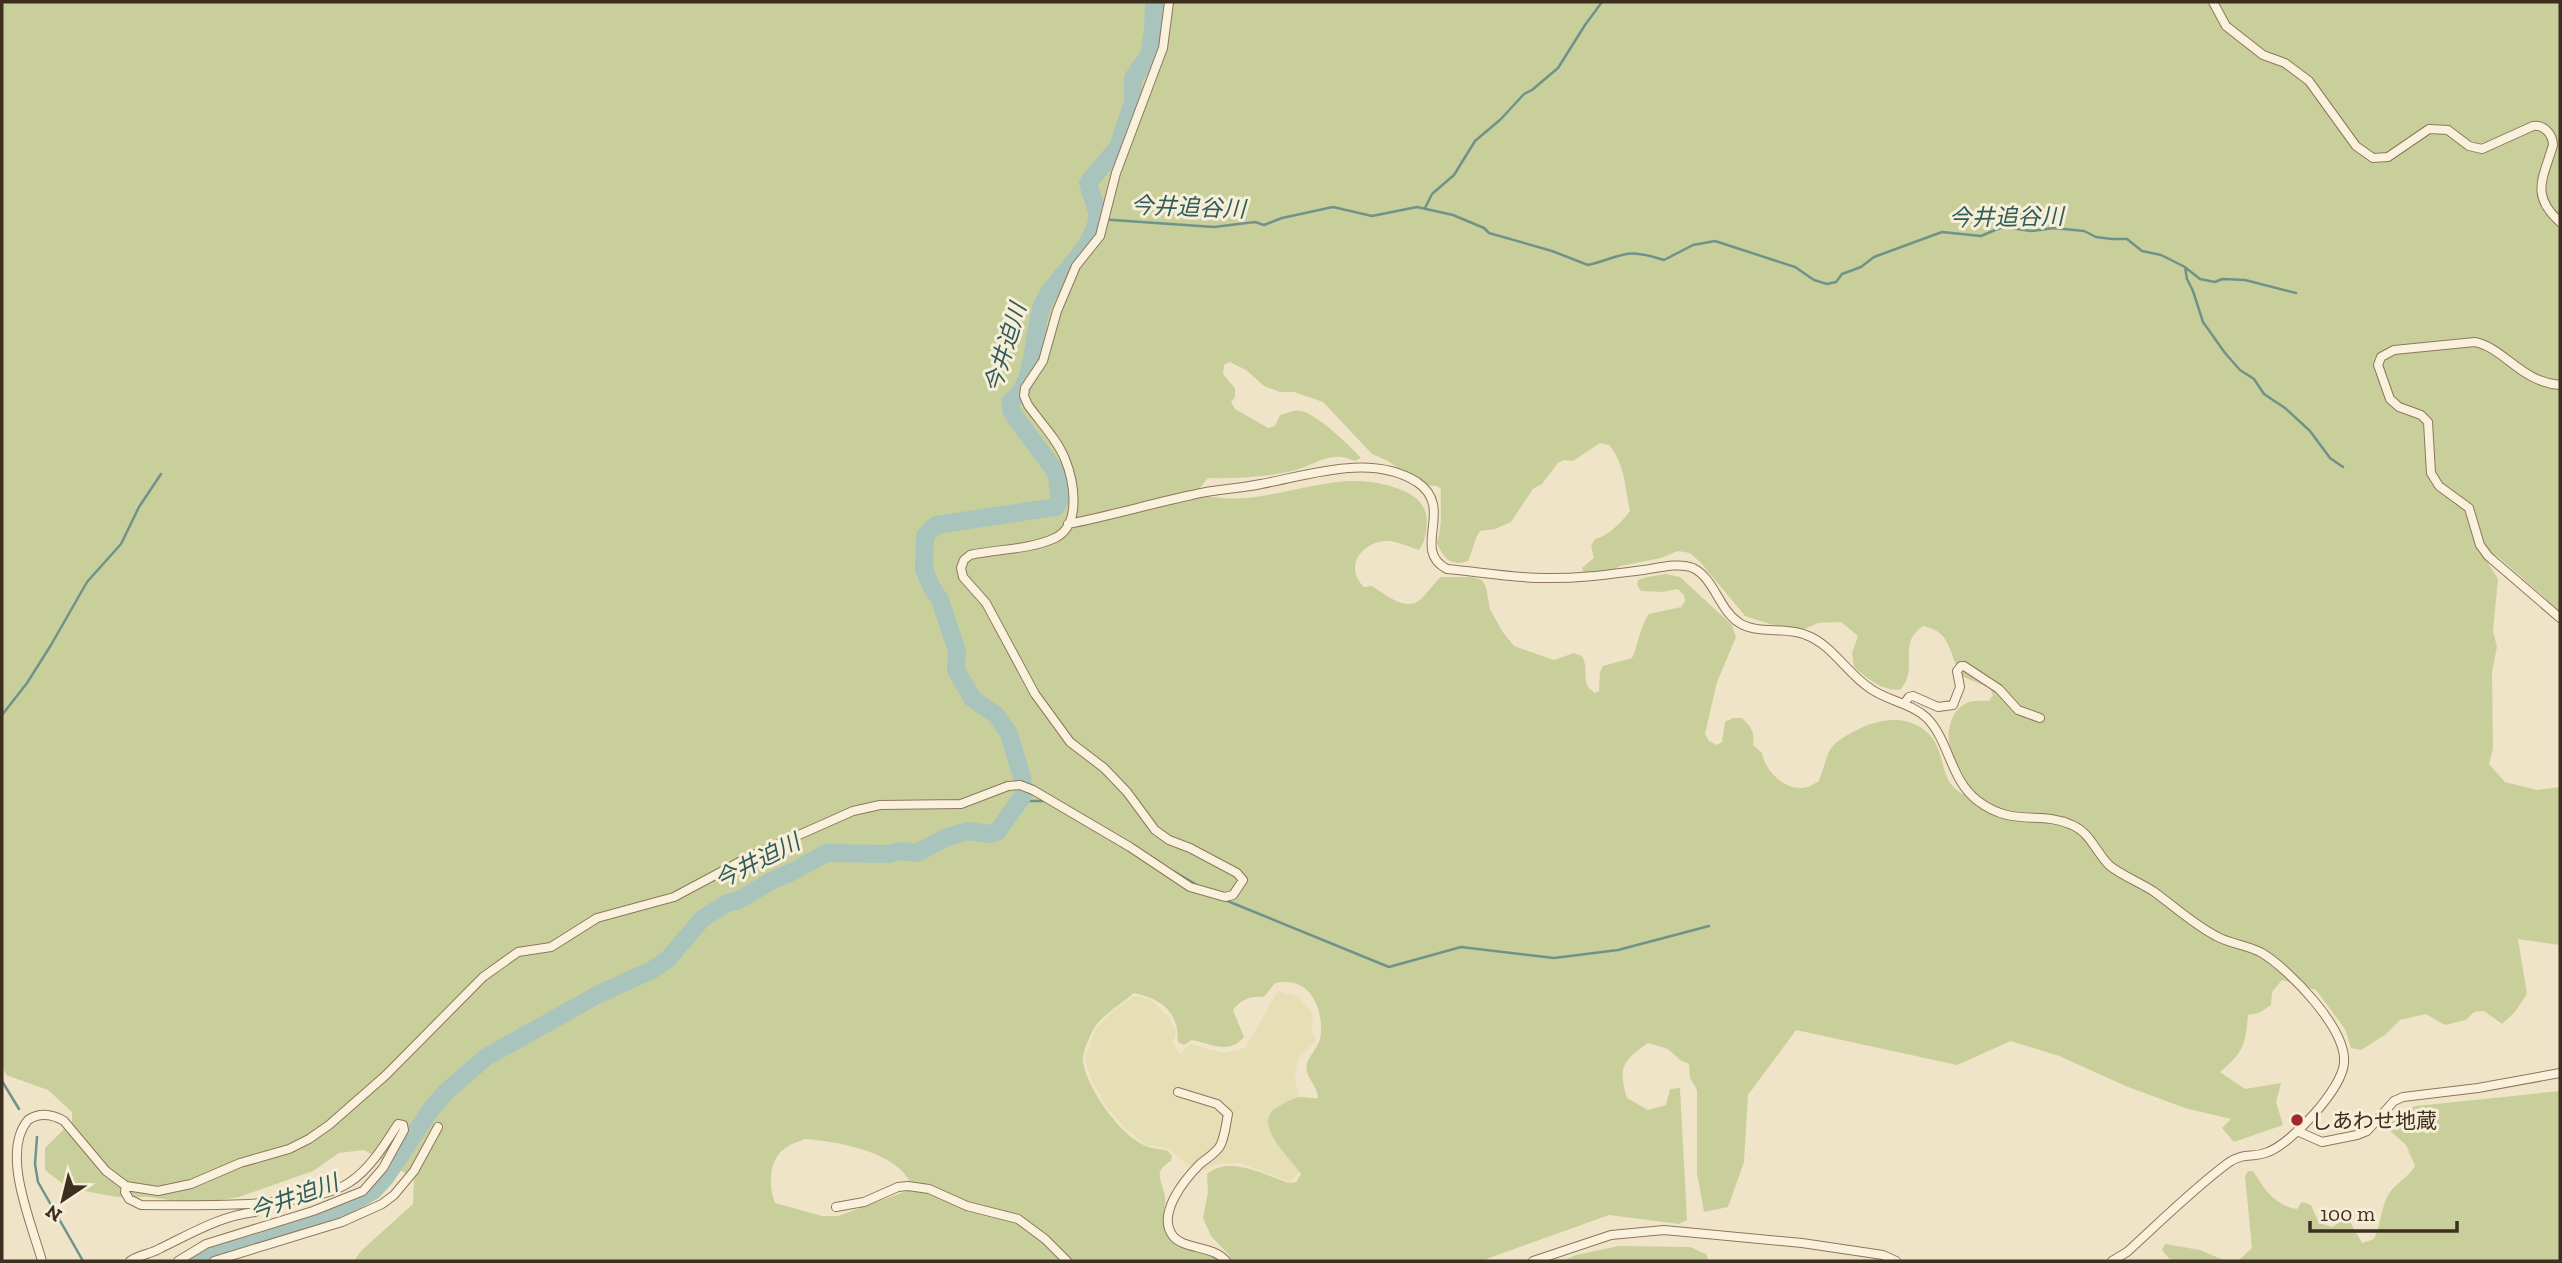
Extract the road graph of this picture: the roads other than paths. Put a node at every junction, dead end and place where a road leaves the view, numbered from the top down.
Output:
1 (1169, 2) edge
2 (2213, 2) edge
3 (2560, 222) edge
4 (2560, 385) edge
5 (1068, 524) junction
6 (2560, 618) edge
7 (1904, 704) junction
8 (2040, 718) dead end
9 (2560, 1073) edge
10 (1178, 1092) dead end
11 (438, 1127) dead end
12 (2297, 1131) junction
13 (126, 1186) junction
14 (260, 1204) junction
15 (836, 1207) dead end
16 (42, 1261) edge
17 (130, 1261) edge
18 (178, 1261) edge
19 (214, 1261) edge
20 (1067, 1261) edge
21 (1226, 1261) edge
22 (1534, 1261) edge
23 (1896, 1261) edge
24 (2112, 1261) edge

1 - 5 street
2 - 3 street
4 - 6 street
5 - 7 street
5 - 13 street
7 - 8 street
7 - 12 street
9 - 12 street
10 - 21 street
11 - 19 street
12 - 24 street
13 - 14 street
13 - 16 street
14 - 17 street
14 - 18 street
15 - 20 street
22 - 23 street

